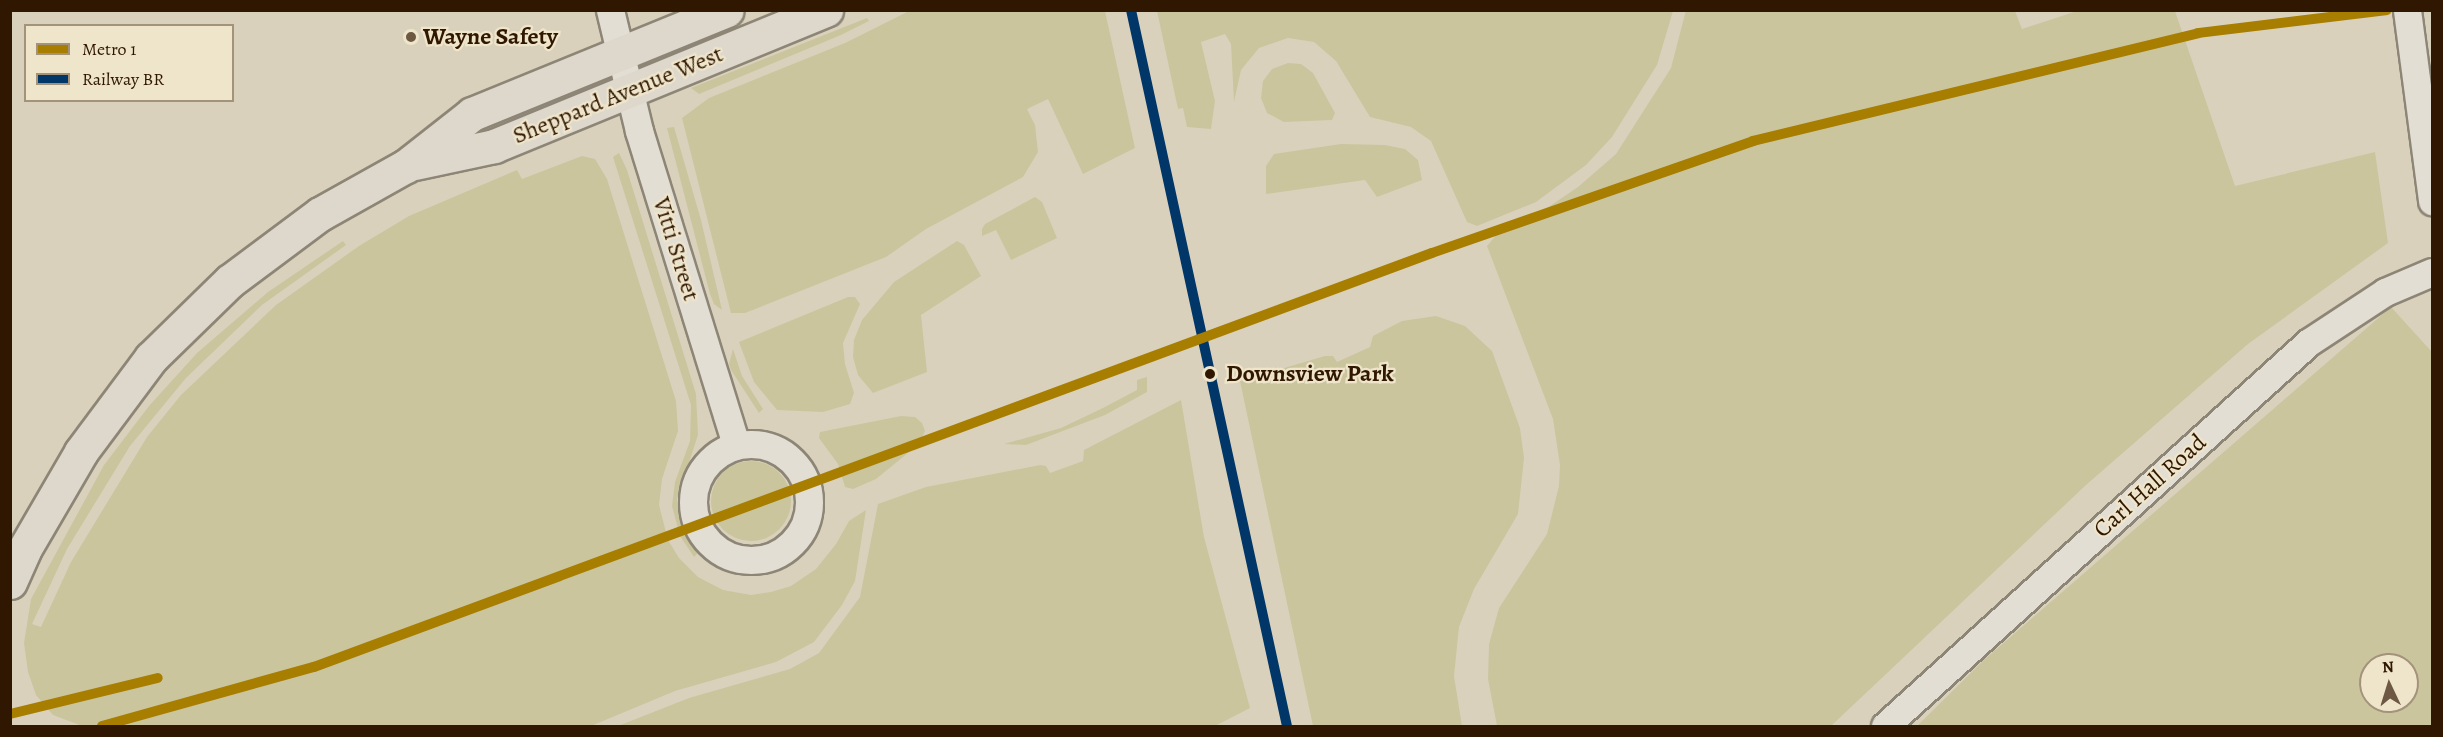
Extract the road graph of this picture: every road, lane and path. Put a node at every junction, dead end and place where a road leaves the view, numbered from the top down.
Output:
1 (610, 10) edge
2 (727, 10) edge
3 (826, 10) edge
4 (2408, 10) edge
5 (618, 52) junction
6 (629, 89) junction
7 (406, 166) junction
8 (2433, 201) edge
9 (2433, 272) edge
10 (736, 446) junction
11 (10, 582) edge
12 (1885, 726) edge

1 - 5 street, Vitti Street
2 - 5 main road, Sheppard Avenue West
3 - 6 main road, Sheppard Avenue West
4 - 8 street
5 - 6 street, Vitti Street
5 - 7 main road, Sheppard Avenue West
6 - 7 main road, Sheppard Avenue West
6 - 10 street, Vitti Street
7 - 11 main road, Sheppard Avenue West
9 - 12 street, Carl Hall Road
10 - 10 street

